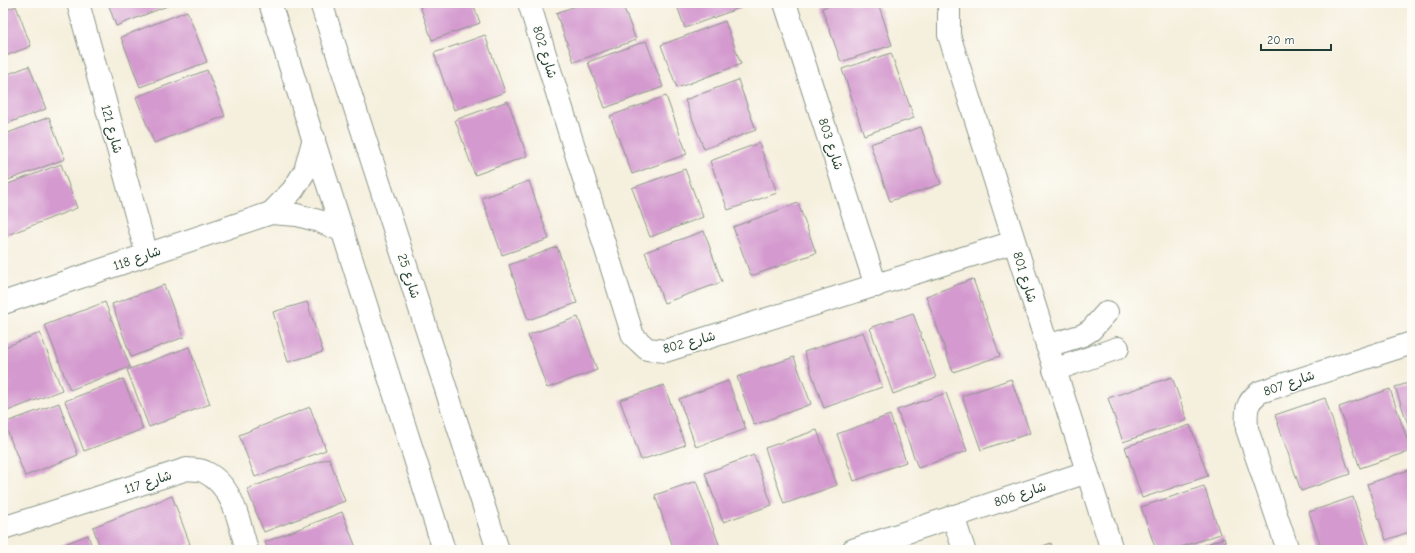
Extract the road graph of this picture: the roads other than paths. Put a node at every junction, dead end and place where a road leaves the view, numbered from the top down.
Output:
1 (78, 3) edge
2 (270, 3) edge
3 (321, 3) edge
4 (530, 3) edge
5 (785, 3) edge
6 (949, 3) edge
7 (314, 138) junction
8 (271, 213) junction
9 (343, 232) junction
10 (1014, 242) junction
11 (147, 255) junction
12 (876, 286) junction
13 (3, 303) edge
14 (1107, 312) dead end
15 (1412, 343) edge
16 (1047, 346) junction
17 (1118, 348) dead end
18 (1054, 370) junction
19 (1087, 472) junction
20 (953, 516) junction
21 (3, 528) edge
22 (247, 550) edge
23 (444, 550) edge
24 (498, 550) edge
25 (852, 550) edge
26 (964, 550) edge
27 (1112, 550) edge
28 (1288, 550) edge

1 - 11 street, شارع 121
2 - 7 street
3 - 24 street, شارع 25
4 - 12 street, شارع 802
5 - 12 street, شارع 803
6 - 10 street, شارع 801
7 - 8 street, شارع 118
7 - 9 street
8 - 9 street, شارع 118
8 - 11 street, شارع 118
9 - 23 street
10 - 12 street, شارع 802
10 - 16 street, شارع 801
11 - 13 street, شارع 118
14 - 16 street
15 - 28 street, شارع 807
16 - 18 street, شارع 801
17 - 18 street
18 - 19 street, شارع 801
19 - 20 street, شارع 806
19 - 27 street, شارع 801
20 - 25 street, شارع 806
20 - 26 street
21 - 22 street, شارع 117

